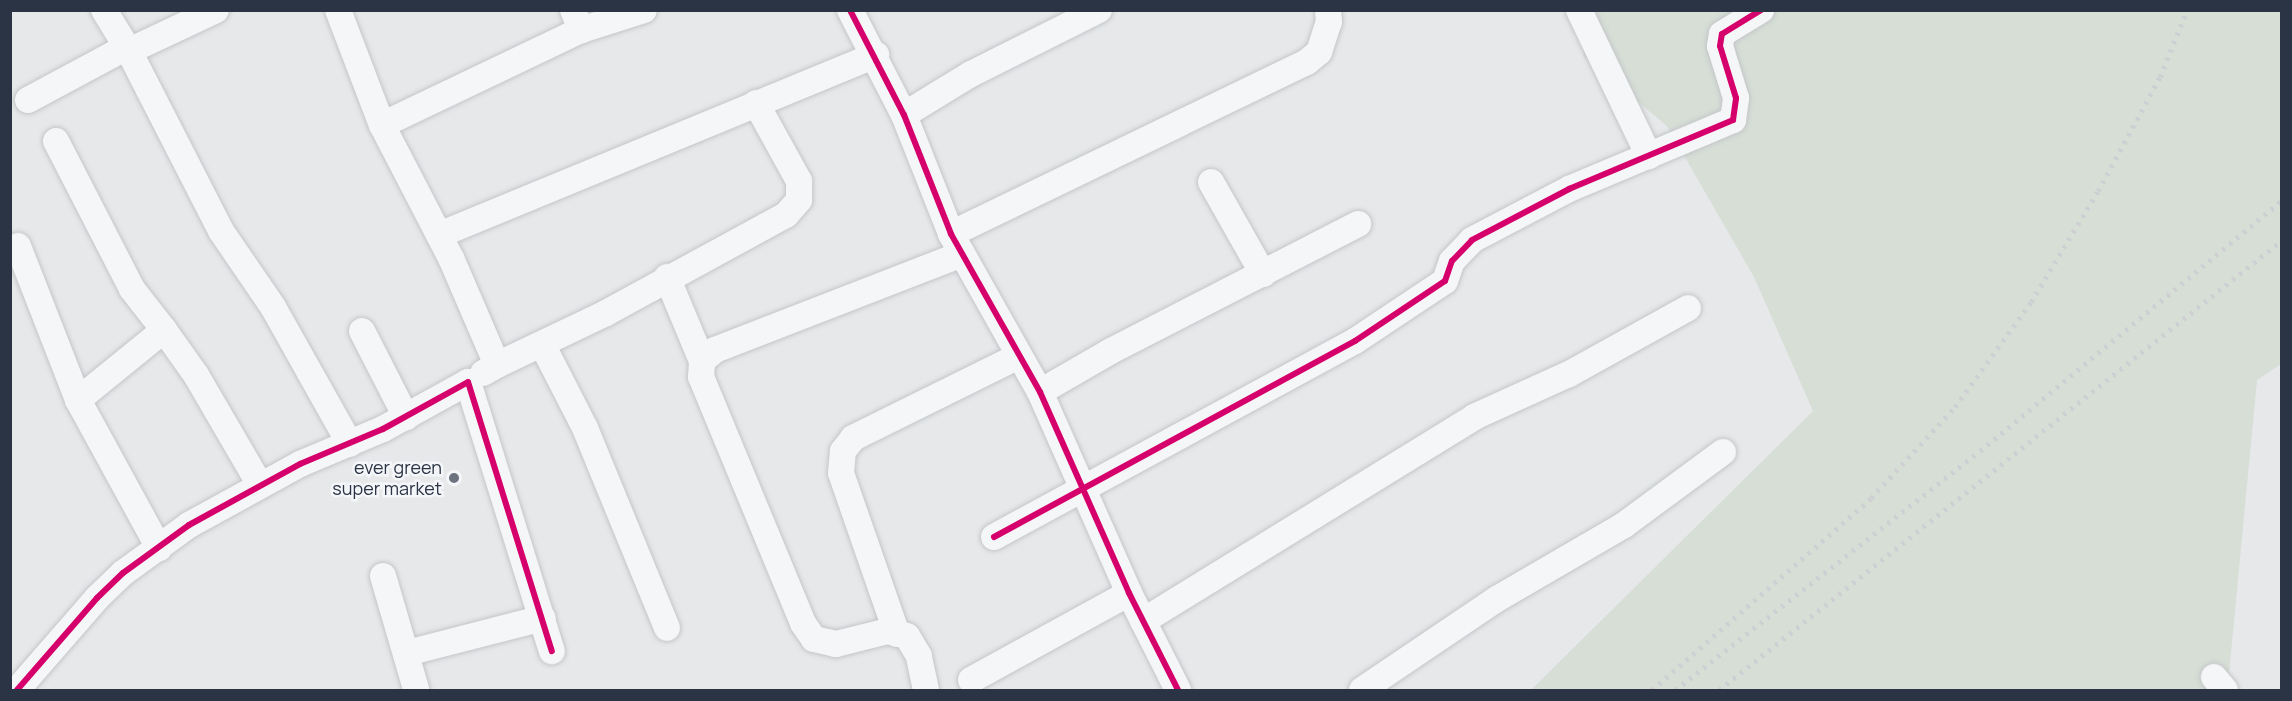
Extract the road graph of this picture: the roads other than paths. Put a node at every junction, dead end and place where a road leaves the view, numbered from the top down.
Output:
1 (104, 10) edge
2 (216, 10) edge
3 (338, 10) edge
4 (644, 10) edge
5 (850, 10) edge
6 (1099, 10) edge
7 (1328, 10) edge
8 (1579, 10) edge
9 (1761, 10) edge
10 (577, 20) edge
11 (128, 49) junction
12 (876, 55) junction
13 (28, 100) dead end
14 (756, 103) junction
15 (904, 115) junction
16 (382, 125) junction
17 (56, 141) dead end
18 (1649, 156) junction
19 (1211, 182) dead end
20 (1358, 224) dead end
21 (439, 236) junction
22 (957, 244) junction
23 (18, 246) dead end
24 (1263, 274) junction
25 (668, 277) junction
26 (1688, 308) dead end
27 (164, 330) junction
28 (363, 331) dead end
29 (542, 344) junction
30 (1017, 357) junction
31 (702, 360) junction
32 (497, 365) junction
33 (468, 382) junction
34 (1040, 392) junction
35 (78, 400) junction
36 (406, 417) junction
37 (350, 444) junction
38 (1723, 452) dead end
39 (260, 485) junction
40 (1081, 488) junction
41 (994, 537) dead end
42 (159, 548) junction
43 (383, 576) dead end
44 (1129, 593) junction
45 (543, 618) junction
46 (1143, 621) junction
47 (668, 628) dead end
48 (897, 634) junction
49 (552, 651) dead end
50 (407, 653) junction
51 (971, 680) dead end
52 (416, 689) edge
53 (17, 690) edge
54 (926, 690) edge
55 (1178, 690) edge
56 (1362, 690) edge

1 - 11 street
2 - 11 street
3 - 16 street
4 - 10 street
5 - 12 street
6 - 15 street
7 - 22 street
8 - 18 street
9 - 18 street
10 - 16 street
11 - 13 street
11 - 37 street
12 - 14 street
12 - 15 street
14 - 21 street
14 - 25 street
15 - 22 street
16 - 21 street
17 - 27 street
18 - 40 street
19 - 24 street
20 - 24 street
21 - 32 street
22 - 30 street
22 - 31 street
23 - 35 street
24 - 34 street
25 - 29 street
25 - 31 street
26 - 46 street
27 - 35 street
27 - 39 street
28 - 36 street
29 - 32 street
29 - 47 street
30 - 34 street
30 - 48 street
31 - 48 street
32 - 33 street
33 - 36 street
33 - 45 street
34 - 40 street
35 - 42 street
36 - 37 street
37 - 39 street
38 - 56 street
39 - 42 street
40 - 41 street
40 - 44 street
42 - 53 street
43 - 50 street
44 - 46 street
44 - 51 street
45 - 49 street
45 - 50 street
46 - 55 street
48 - 54 street
50 - 52 street

